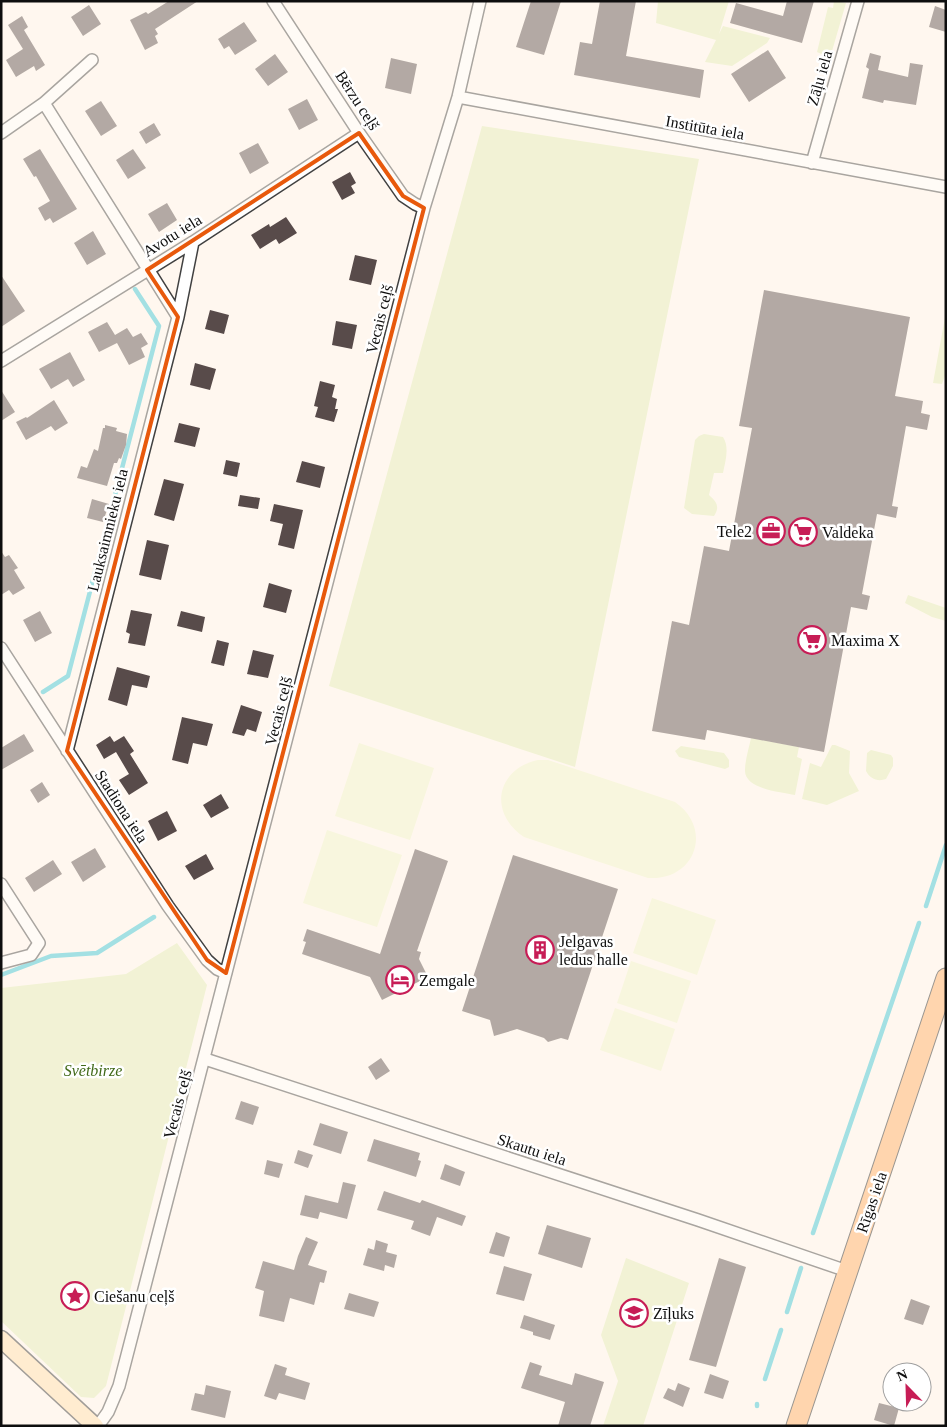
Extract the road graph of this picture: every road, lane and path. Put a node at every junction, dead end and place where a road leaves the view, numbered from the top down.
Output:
1 (273, 1) edge
2 (480, 1) edge
3 (858, 1) edge
4 (92, 60) dead end
5 (458, 97) junction
6 (44, 103) junction
7 (1, 133) edge
8 (359, 133) junction
9 (812, 163) junction
10 (946, 187) edge
11 (424, 208) junction
12 (193, 242) junction
13 (147, 270) junction
14 (178, 318) junction
15 (1, 361) edge
16 (1, 648) edge
17 (66, 751) junction
18 (1, 884) edge
19 (1, 963) edge
20 (226, 973) junction
21 (946, 978) edge
22 (205, 1059) junction
23 (847, 1272) junction
24 (1, 1339) edge
25 (96, 1426) edge
26 (796, 1426) edge

1 - 8 street, Bērzu ceļš
2 - 5 street, Vecais ceļš
3 - 9 street, Zāļu iela
4 - 6 street
5 - 9 street, Institūta iela
5 - 11 street, Vecais ceļš
6 - 7 street
6 - 13 street
8 - 11 street, Bērzu ceļš
8 - 12 street, Avotu iela
9 - 10 street, Institūta iela
11 - 20 street, Vecais ceļš
12 - 13 street, Avotu iela
12 - 14 street, Lauksaimnieku iela
13 - 14 street
13 - 15 street, Avotu iela
14 - 17 street, Lauksaimnieku iela
16 - 17 street, Stadiona iela
17 - 20 street, Stadiona iela
18 - 19 street
20 - 22 street, Vecais ceļš
21 - 23 main road, Rīgas iela
22 - 23 street, Skautu iela
22 - 25 street, Vecais ceļš
23 - 26 main road, Rīgas iela
24 - 25 main road

